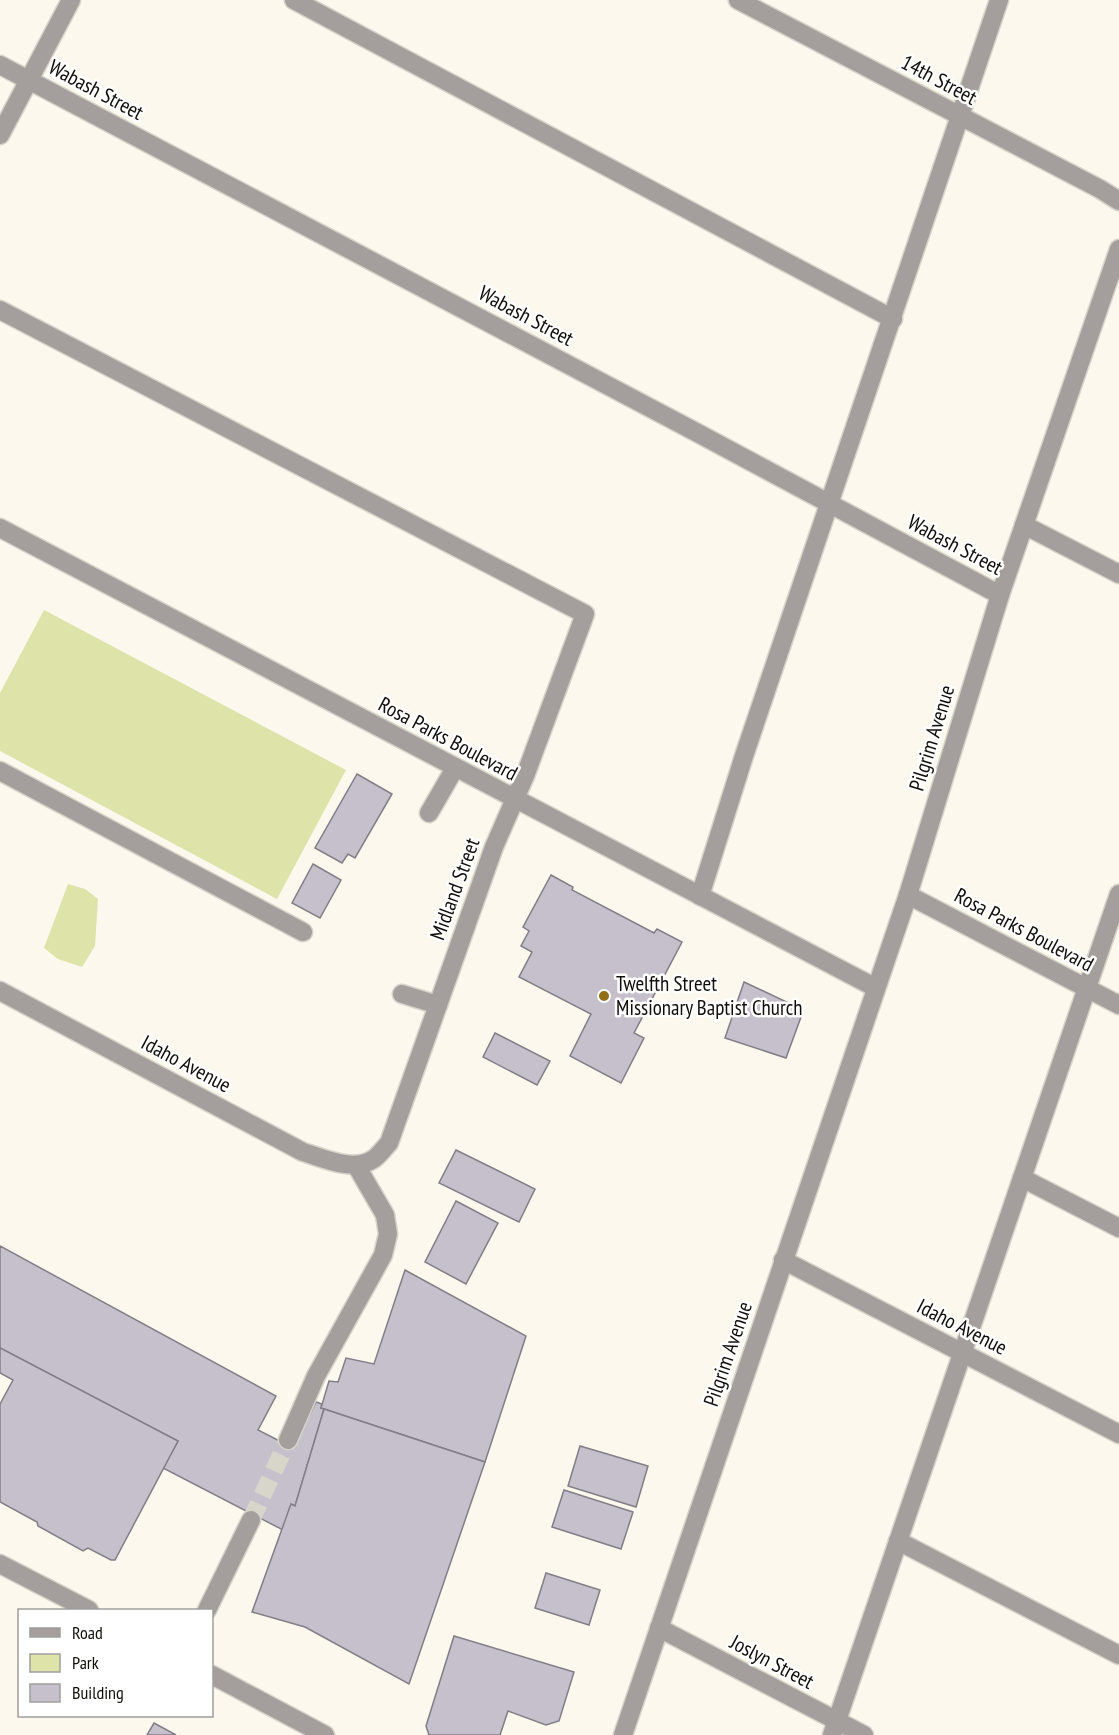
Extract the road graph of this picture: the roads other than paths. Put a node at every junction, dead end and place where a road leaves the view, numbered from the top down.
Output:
1 (71, 0) edge
2 (294, 0) edge
3 (738, 0) edge
4 (999, 0) edge
5 (0, 64) edge
6 (29, 80) junction
7 (961, 117) junction
8 (0, 135) edge
9 (1119, 201) edge
10 (1119, 249) edge
11 (0, 310) edge
12 (893, 319) junction
13 (830, 503) junction
14 (1024, 525) junction
15 (0, 528) edge
16 (1119, 574) edge
17 (1000, 595) junction
18 (455, 768) junction
19 (0, 771) edge
20 (514, 800) junction
21 (429, 813) dead end
22 (1119, 894) edge
23 (908, 895) junction
24 (700, 896) junction
25 (303, 932) dead end
26 (876, 988) junction
27 (1087, 988) junction
28 (0, 991) edge
29 (402, 994) dead end
30 (438, 1005) junction
31 (1119, 1005) edge
32 (356, 1165) junction
33 (1022, 1178) junction
34 (1119, 1228) edge
35 (783, 1260) junction
36 (962, 1353) junction
37 (1119, 1434) edge
38 (288, 1440) tunnel mouth
39 (251, 1520) tunnel mouth
40 (898, 1540) junction
41 (0, 1564) edge
42 (85, 1609) edge
43 (208, 1609) edge
44 (659, 1628) junction
45 (1119, 1654) edge
46 (213, 1676) edge
47 (834, 1728) edge
48 (324, 1735) edge
49 (623, 1735) edge
50 (864, 1735) edge

1 - 6 street
2 - 12 street
3 - 7 street, 14th Street
4 - 7 street
5 - 6 street, Wabash Street
6 - 8 street
6 - 13 street, Wabash Street
7 - 9 street, 14th Street
7 - 12 street
10 - 14 street
11 - 20 street, Midland Street
12 - 13 street
13 - 17 street, Wabash Street
13 - 24 street
14 - 16 street
14 - 17 street, Pilgrim Avenue
15 - 18 street, Rosa Parks Boulevard
17 - 23 street, Pilgrim Avenue
18 - 20 street, Rosa Parks Boulevard
18 - 21 street
19 - 25 street
20 - 24 street, Rosa Parks Boulevard
20 - 30 street, Midland Street
22 - 27 street
23 - 26 street, Pilgrim Avenue
23 - 27 street, Rosa Parks Boulevard
24 - 26 street, Rosa Parks Boulevard
26 - 35 street, Pilgrim Avenue
27 - 31 street, Rosa Parks Boulevard
27 - 33 street
28 - 32 street, Idaho Avenue
29 - 30 street
30 - 32 street, Midland Street
32 - 38 street
33 - 34 street
33 - 36 street
35 - 36 street, Idaho Avenue
35 - 44 street, Pilgrim Avenue
36 - 37 street, Idaho Avenue
36 - 40 street
39 - 43 street
40 - 45 street
40 - 47 street
41 - 42 street
44 - 47 street, Joslyn Street
44 - 49 street, Pilgrim Avenue
46 - 48 street
47 - 50 street, Joslyn Street

